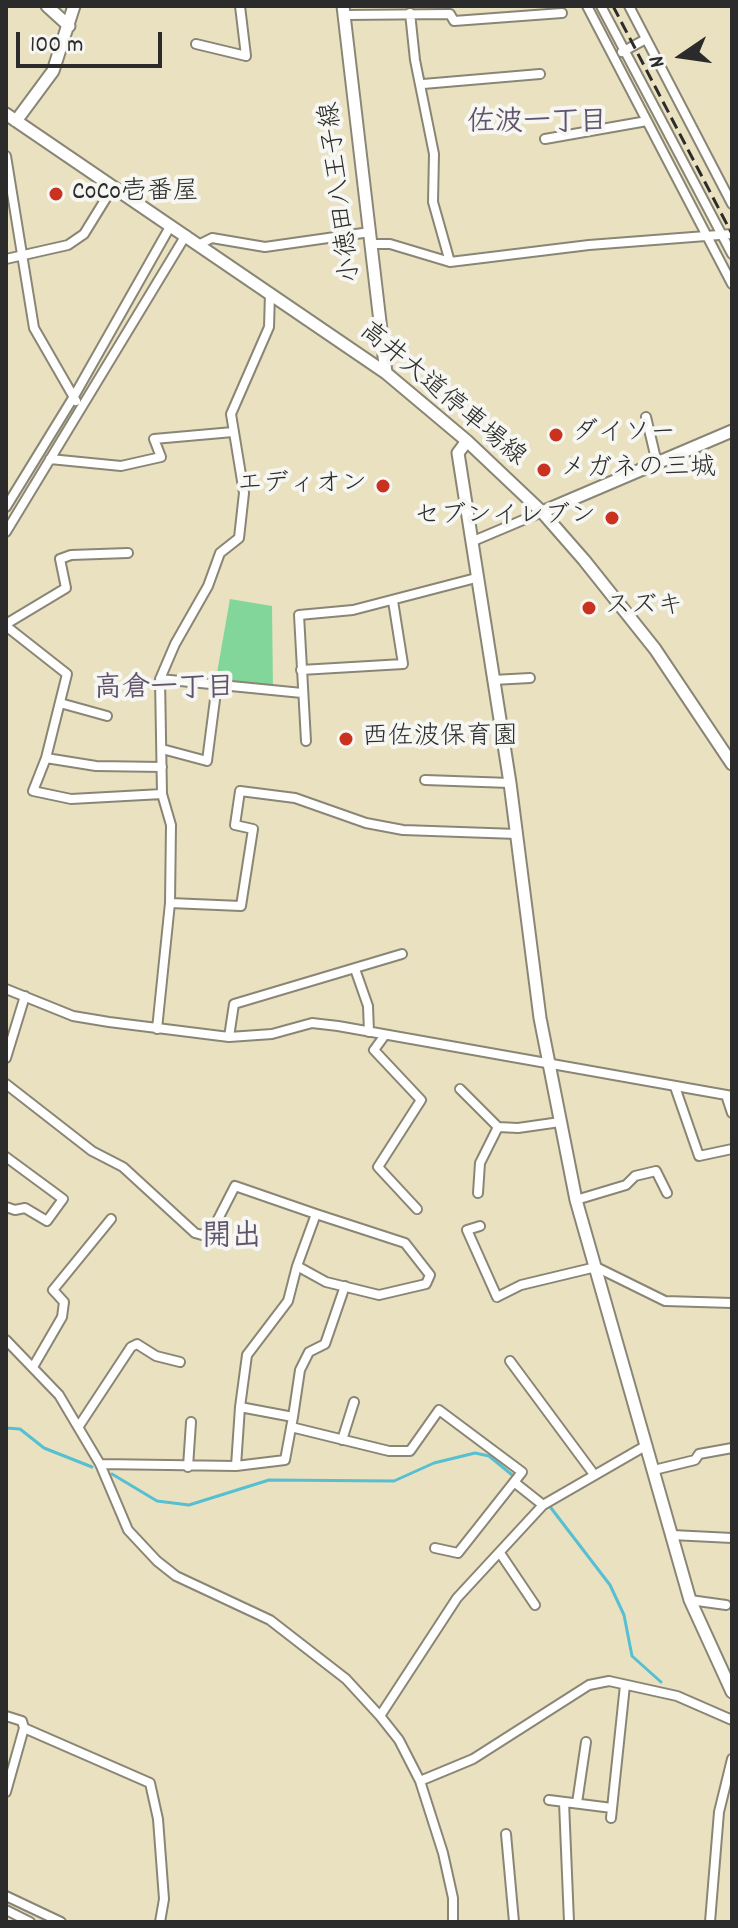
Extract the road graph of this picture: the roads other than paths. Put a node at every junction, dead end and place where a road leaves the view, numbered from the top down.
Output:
1 (47, 6) edge
2 (74, 6) edge
3 (240, 6) edge
4 (587, 6) edge
5 (601, 6) edge
6 (629, 6) edge
7 (344, 11) edge
8 (410, 13) junction
9 (562, 13) dead end
10 (69, 26) junction
11 (646, 39) junction
12 (196, 44) dead end
13 (625, 51) junction
14 (613, 57) junction
15 (540, 74) dead end
16 (423, 84) junction
17 (9, 121) edge
18 (647, 121) junction
19 (545, 139) dead end
20 (6, 156) edge
21 (113, 187) junction
22 (732, 204) edge
23 (171, 225) junction
24 (707, 234) junction
25 (727, 234) edge
26 (186, 235) junction
27 (371, 238) junction
28 (200, 244) junction
29 (732, 254) edge
30 (21, 257) junction
31 (6, 259) edge
32 (450, 262) junction
33 (732, 284) edge
34 (271, 292) junction
35 (386, 373) junction
36 (73, 398) junction
37 (81, 408) junction
38 (646, 417) dead end
39 (732, 431) edge
40 (233, 432) junction
41 (467, 441) junction
42 (50, 459) junction
43 (657, 463) junction
44 (6, 506) edge
45 (542, 512) junction
46 (6, 532) edge
47 (471, 542) junction
48 (128, 553) dead end
49 (476, 578) junction
50 (393, 601) junction
51 (6, 625) edge
52 (301, 670) junction
53 (530, 678) dead end
54 (160, 679) junction
55 (493, 680) junction
56 (217, 684) junction
57 (302, 693) junction
58 (60, 703) junction
59 (107, 716) dead end
60 (306, 741) dead end
61 (162, 749) junction
62 (46, 758) junction
63 (732, 764) edge
64 (162, 767) junction
65 (425, 780) dead end
66 (510, 783) junction
67 (162, 794) junction
68 (517, 834) junction
69 (170, 903) junction
70 (402, 954) dead end
71 (355, 969) junction
72 (6, 989) edge
73 (25, 996) junction
74 (157, 1029) junction
75 (369, 1032) junction
76 (385, 1035) junction
77 (229, 1037) junction
78 (6, 1058) edge
79 (550, 1061) junction
80 (6, 1084) edge
81 (675, 1087) junction
82 (460, 1089) dead end
83 (729, 1095) edge
84 (732, 1113) edge
85 (560, 1122) junction
86 (498, 1127) junction
87 (732, 1149) edge
88 (6, 1157) edge
89 (478, 1193) dead end
90 (667, 1193) dead end
91 (576, 1200) junction
92 (6, 1207) edge
93 (417, 1209) dead end
94 (316, 1214) junction
95 (111, 1219) dead end
96 (480, 1226) dead end
97 (297, 1266) junction
98 (596, 1267) junction
99 (345, 1286) junction
100 (732, 1303) edge
101 (6, 1340) edge
102 (510, 1361) dead end
103 (180, 1362) dead end
104 (33, 1367) junction
105 (354, 1402) dead end
106 (240, 1407) junction
107 (293, 1417) junction
108 (191, 1422) dead end
109 (79, 1426) junction
110 (291, 1427) junction
111 (342, 1440) junction
112 (647, 1445) junction
113 (732, 1448) edge
114 (100, 1464) junction
115 (236, 1466) junction
116 (188, 1467) junction
117 (654, 1470) junction
118 (593, 1473) junction
119 (514, 1482) junction
120 (543, 1505) junction
121 (672, 1535) junction
122 (732, 1538) edge
123 (435, 1548) dead end
124 (500, 1553) junction
125 (690, 1600) junction
126 (535, 1605) dead end
127 (726, 1605) dead end
128 (625, 1685) junction
129 (732, 1692) edge
130 (6, 1716) edge
131 (380, 1716) junction
132 (732, 1720) edge
133 (24, 1728) junction
134 (574, 1751) dead end
135 (732, 1759) edge
136 (420, 1781) junction
137 (6, 1792) edge
138 (549, 1800) dead end
139 (564, 1802) junction
140 (728, 1802) edge
141 (577, 1803) junction
142 (506, 1834) dead end
143 (6, 1896) edge
144 (6, 1910) edge
145 (30, 1922) edge
146 (61, 1922) edge
147 (160, 1922) edge
148 (453, 1922) edge
149 (514, 1922) edge
150 (569, 1922) edge
151 (710, 1922) edge

1 - 10 street
2 - 10 street
3 - 12 street
4 - 14 street
5 - 13 street
6 - 11 street
7 - 8 street
7 - 27 street, 小徳田八王子線
8 - 9 street
8 - 16 street
10 - 17 street
11 - 13 street
11 - 22 street
13 - 14 street
13 - 25 street
14 - 18 street
15 - 16 street
16 - 32 street
17 - 21 street, 高井大道停車場線
18 - 19 street
18 - 24 street
20 - 30 street
21 - 23 street, 高井大道停車場線
21 - 30 street
23 - 26 street, 高井大道停車場線
23 - 36 street
24 - 25 street
24 - 32 street
24 - 33 street
25 - 29 street
26 - 28 street, 高井大道停車場線
26 - 37 street
27 - 28 street
27 - 32 street
27 - 35 street, 小徳田八王子線
28 - 34 street, 高井大道停車場線
30 - 31 street
30 - 36 street
34 - 35 street, 高井大道停車場線
34 - 40 street
35 - 41 street, 高井大道停車場線
36 - 37 street
36 - 44 street
37 - 42 street
38 - 43 street
39 - 43 street
40 - 42 street
40 - 54 street
41 - 45 street, 高井大道停車場線
41 - 47 street
42 - 46 street
43 - 45 street
45 - 47 street
45 - 63 street, 高井大道停車場線
47 - 49 street
48 - 51 street
49 - 50 street
49 - 55 street
50 - 52 street
50 - 52 street
51 - 58 street
52 - 57 street
53 - 55 street
54 - 56 street
54 - 61 street
55 - 66 street
56 - 57 street
56 - 61 street
57 - 60 street
58 - 59 street
58 - 62 street
61 - 64 street
62 - 64 street
62 - 67 street
64 - 67 street
65 - 66 street
66 - 68 street
67 - 69 street
68 - 69 street
68 - 79 street
69 - 74 street
70 - 71 street
71 - 75 street
71 - 77 street
72 - 73 street
73 - 74 street
73 - 78 street
74 - 77 street
75 - 76 street
75 - 77 street
76 - 79 street
76 - 93 street
79 - 81 street
79 - 85 street
80 - 94 street
81 - 83 street
81 - 87 street
82 - 86 street
83 - 84 street
85 - 86 street
85 - 91 street
86 - 89 street
88 - 92 street
90 - 91 street
91 - 98 street
94 - 97 street
94 - 99 street
95 - 104 street
96 - 98 street
97 - 99 street
97 - 106 street
98 - 100 street
98 - 112 street
99 - 107 street
101 - 104 street
102 - 118 street
103 - 109 street
104 - 109 street
105 - 111 street
106 - 107 street
106 - 115 street
107 - 110 street
108 - 116 street
109 - 114 street
110 - 111 street
110 - 115 street
111 - 119 street
112 - 117 street
112 - 118 street
113 - 117 street
114 - 116 street
114 - 131 street
115 - 116 street
117 - 121 street
118 - 120 street
119 - 120 street
119 - 123 street
120 - 124 street
121 - 122 street
121 - 125 street
124 - 126 street
124 - 131 street
125 - 127 street
125 - 129 street
128 - 132 street
128 - 136 street
128 - 141 street
130 - 133 street
131 - 136 street
133 - 137 street
133 - 147 street
134 - 141 street
135 - 140 street
136 - 148 street
138 - 139 street
139 - 141 street
139 - 150 street
140 - 151 street
142 - 149 street
143 - 146 street
144 - 145 street

